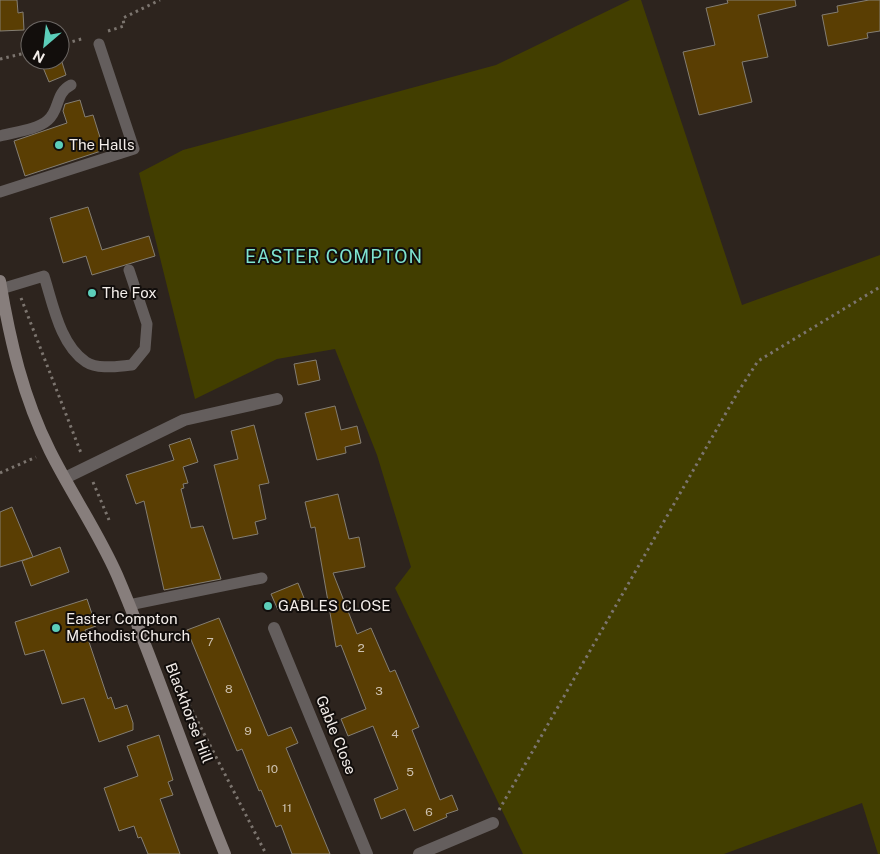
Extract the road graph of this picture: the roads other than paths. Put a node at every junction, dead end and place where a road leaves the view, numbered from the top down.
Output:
1 (99, 44) dead end
2 (71, 85) dead end
3 (0, 136) edge
4 (0, 192) edge
5 (129, 270) dead end
6 (1, 285) edge
7 (277, 399) dead end
8 (64, 478) junction
9 (262, 578) dead end
10 (129, 605) junction
11 (274, 628) dead end
12 (493, 823) road end
13 (225, 854) edge
14 (367, 854) edge
15 (419, 854) edge

1 - 4 lane
2 - 3 lane
5 - 6 lane
6 - 8 main road, Blackhorse Hill
7 - 8 street
8 - 10 main road, Blackhorse Hill
9 - 10 lane
10 - 13 main road, Blackhorse Hill
11 - 14 street, Gable Close
12 - 15 street

